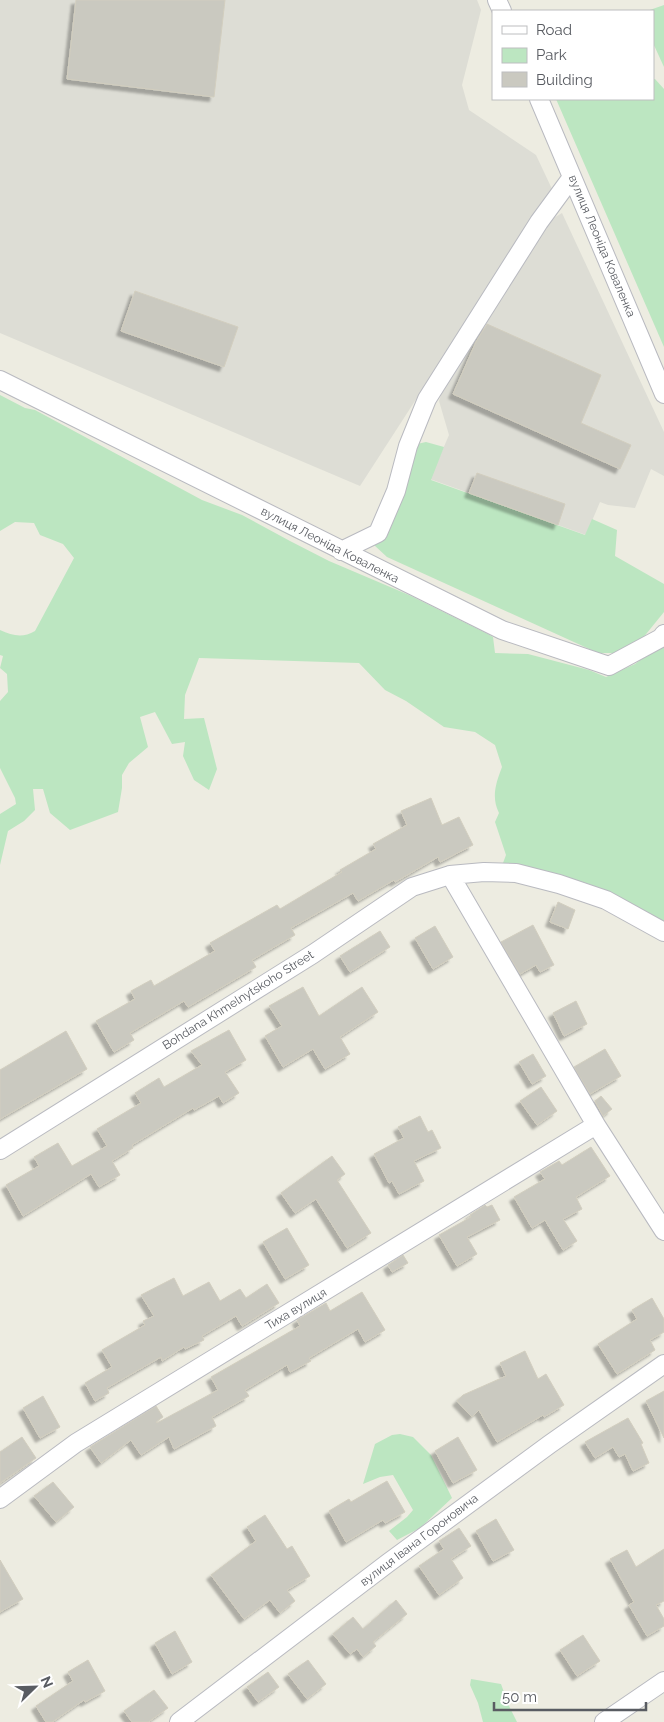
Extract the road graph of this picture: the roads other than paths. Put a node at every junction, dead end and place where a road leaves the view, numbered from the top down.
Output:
1 (539, 100) edge
2 (572, 177) junction
3 (0, 380) edge
4 (664, 394) edge
5 (341, 551) junction
6 (664, 634) edge
7 (450, 875) junction
8 (664, 932) edge
9 (596, 1125) junction
10 (0, 1150) edge
11 (664, 1231) edge
12 (664, 1364) edge
13 (0, 1499) edge
14 (664, 1680) edge
15 (179, 1722) edge
16 (604, 1722) edge

1 - 2 street, вулиця Леоніда Коваленка
2 - 4 street, вулиця Леоніда Коваленка
2 - 5 street
3 - 5 street, вулиця Леоніда Коваленка
5 - 6 street, вулиця Леоніда Коваленка
7 - 8 street, Bohdana Khmelnytskoho Street
7 - 9 street
7 - 10 street, Bohdana Khmelnytskoho Street
9 - 11 street
9 - 13 street, Тиха вулиця
12 - 15 street, вулиця Івана Гороновича
14 - 16 street

